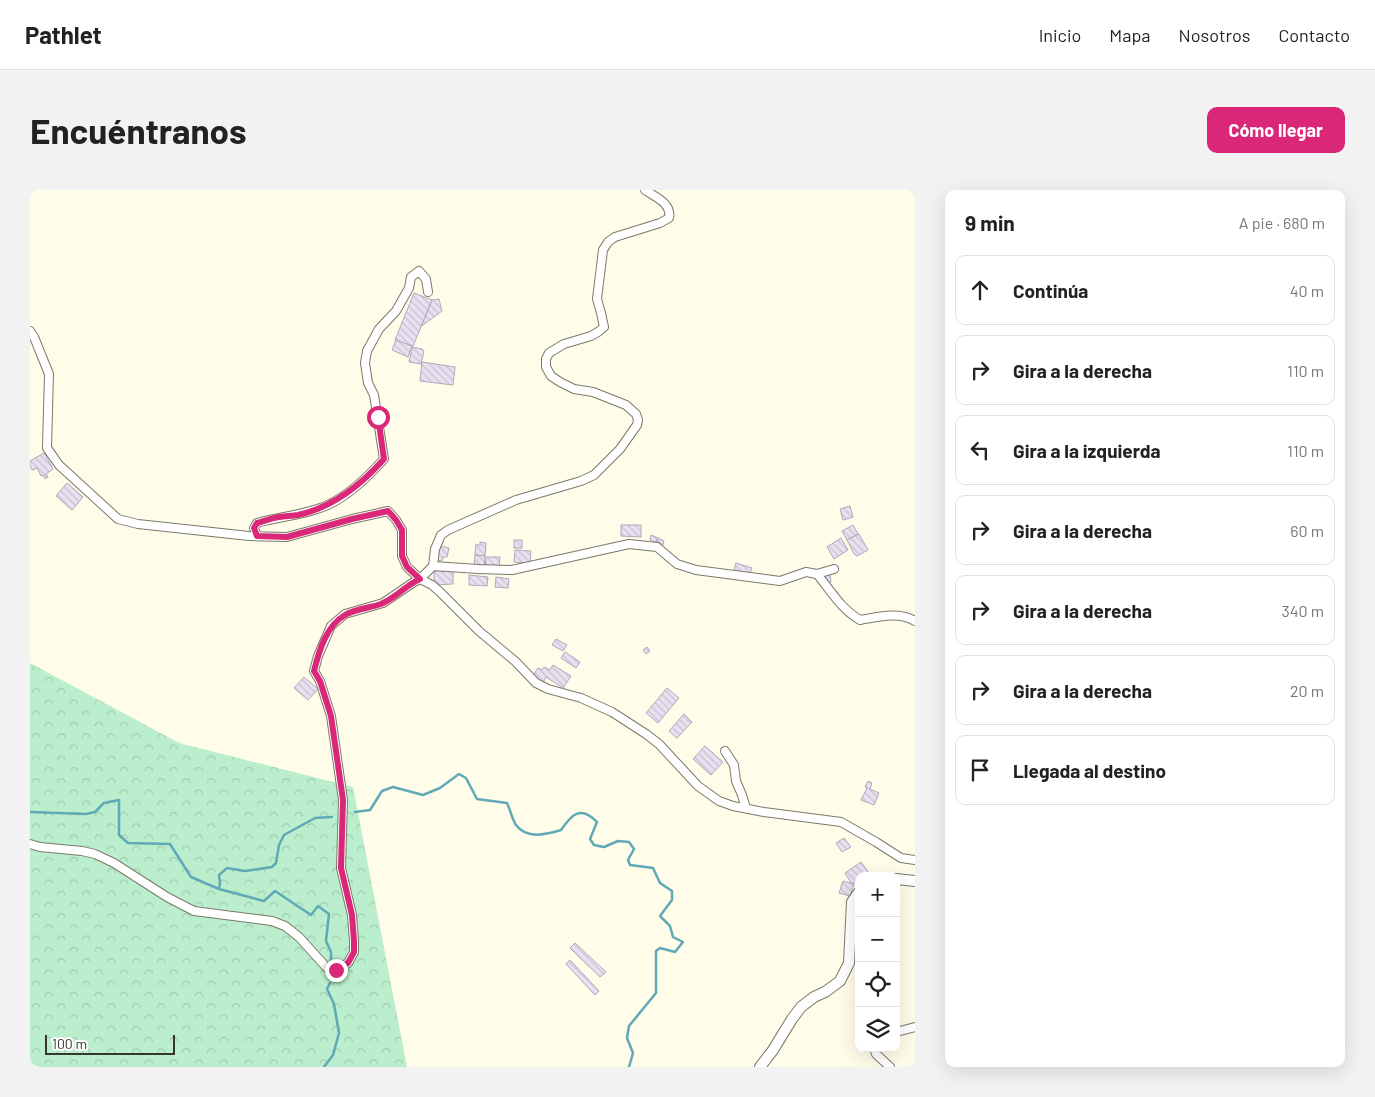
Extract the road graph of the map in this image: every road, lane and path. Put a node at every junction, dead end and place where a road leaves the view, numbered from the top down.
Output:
1 (645, 190) edge
2 (428, 292) dead end
3 (30, 330) edge
4 (257, 536) junction
5 (433, 566) junction
6 (834, 569) dead end
7 (817, 574) junction
8 (420, 579) junction
9 (915, 621) edge
10 (725, 751) dead end
11 (746, 808) junction
12 (30, 844) edge
13 (915, 860) edge
14 (900, 879) edge
15 (915, 881) edge
16 (855, 898) edge
17 (915, 1027) edge
18 (900, 1031) edge
19 (875, 1052) edge
20 (760, 1067) edge
21 (890, 1067) edge

1 - 5 street
2 - 4 street
3 - 4 street
4 - 8 street
5 - 7 street
5 - 8 street
6 - 7 street
7 - 9 street
8 - 11 street
8 - 12 street
10 - 11 street
11 - 13 street
14 - 15 street
16 - 20 street
17 - 18 street
19 - 21 street

